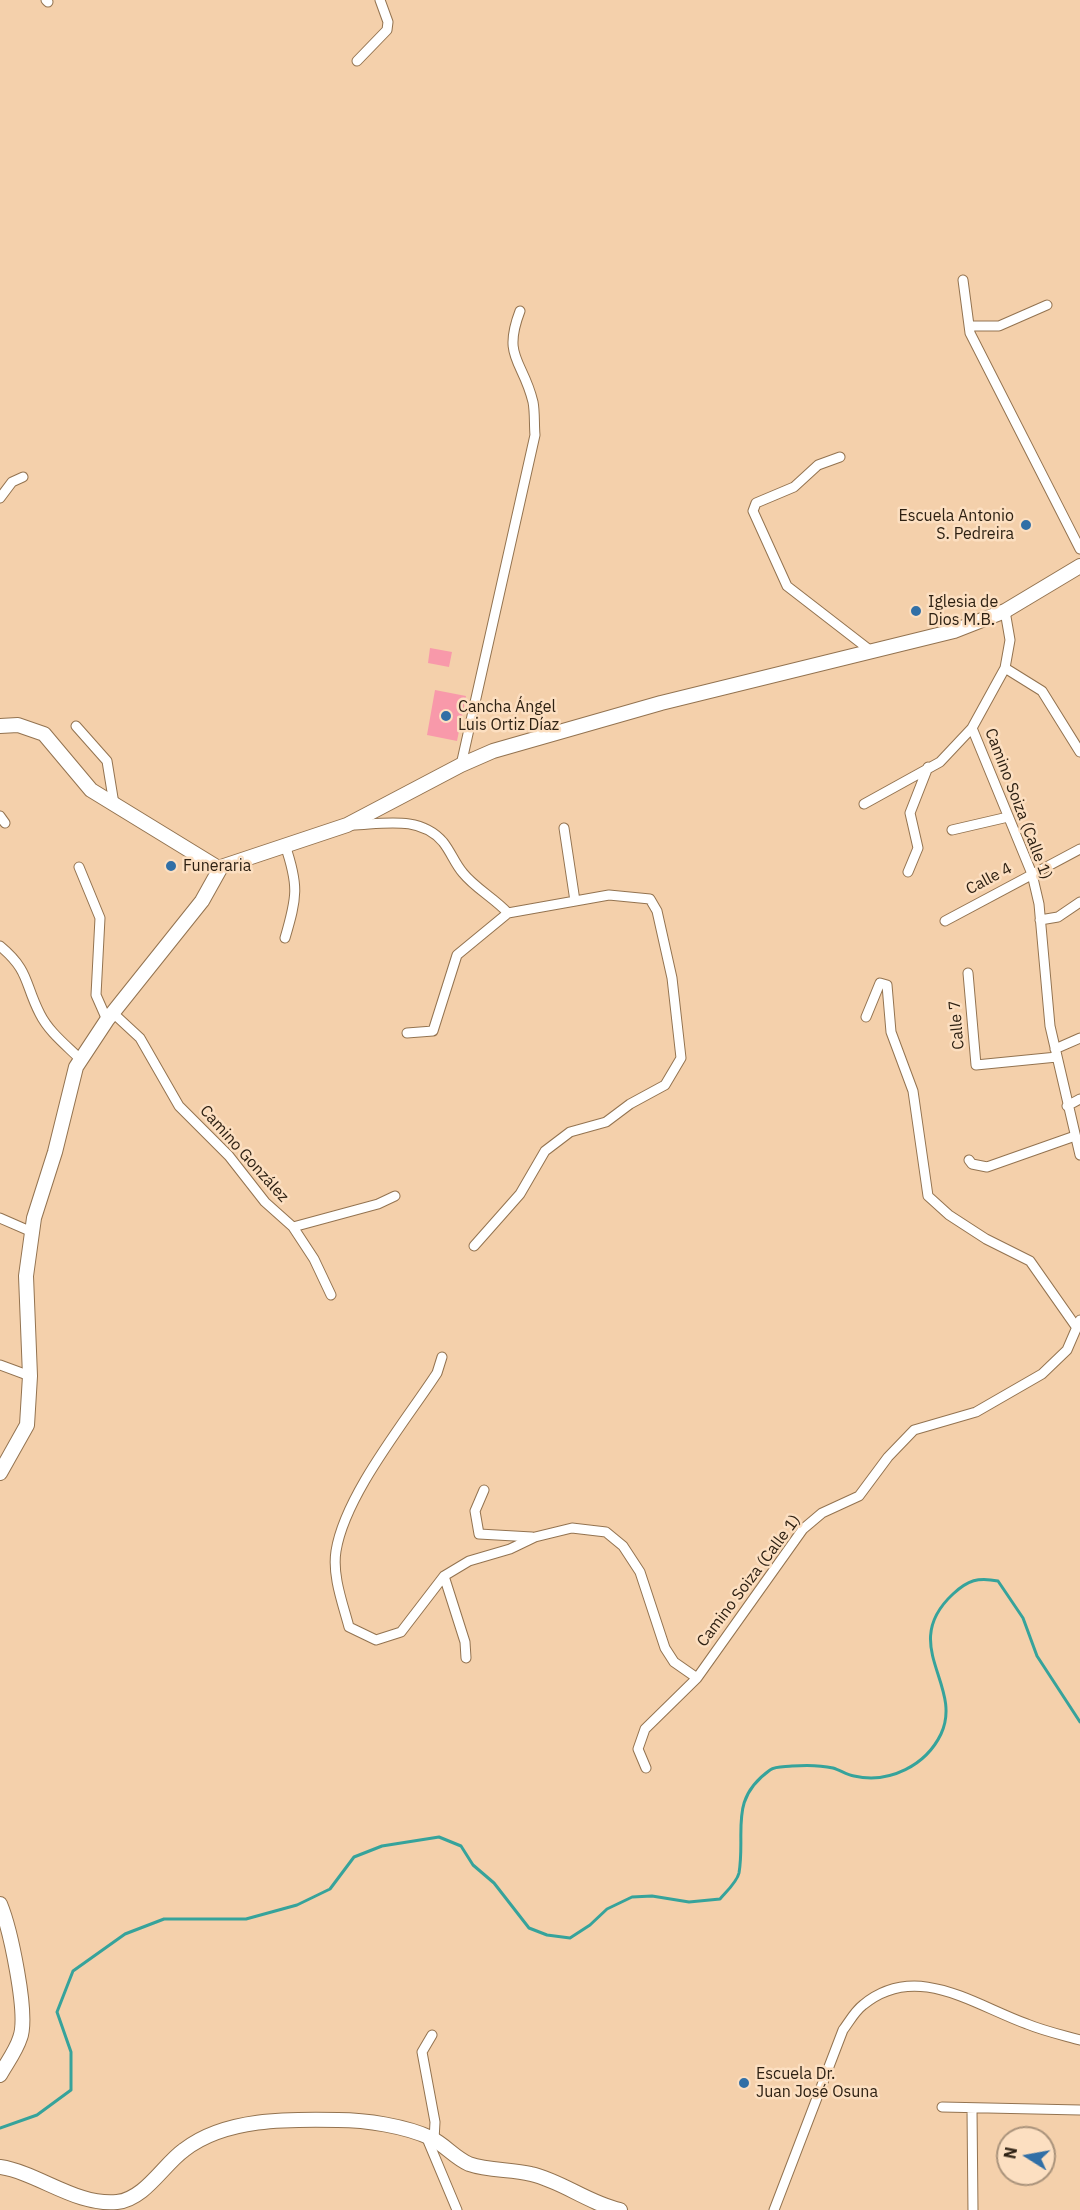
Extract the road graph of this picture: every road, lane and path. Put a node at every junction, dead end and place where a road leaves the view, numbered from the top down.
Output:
1 (380, 0) edge
2 (357, 61) dead end
3 (963, 280) dead end
4 (1047, 305) dead end
5 (520, 311) dead end
6 (969, 326) junction
7 (840, 457) dead end
8 (23, 477) dead end
9 (0, 498) edge
10 (1080, 549) edge
11 (1080, 566) edge
12 (1005, 611) junction
13 (872, 651) junction
14 (1005, 668) junction
15 (0, 726) edge
16 (76, 726) dead end
17 (972, 729) junction
18 (1080, 752) edge
19 (461, 765) junction
20 (928, 767) junction
21 (114, 804) junction
22 (864, 804) dead end
23 (1008, 817) junction
24 (347, 825) junction
25 (564, 828) dead end
26 (952, 830) dead end
27 (285, 845) junction
28 (1080, 849) edge
29 (79, 867) dead end
30 (220, 869) junction
31 (908, 872) dead end
32 (1032, 874) junction
33 (575, 901) junction
34 (1080, 902) edge
35 (508, 913) junction
36 (1040, 920) junction
37 (945, 921) dead end
38 (285, 938) dead end
39 (0, 946) edge
40 (968, 973) dead end
41 (110, 1016) junction
42 (866, 1017) dead end
43 (407, 1033) dead end
44 (1080, 1038) edge
45 (1056, 1053) junction
46 (81, 1060) junction
47 (1080, 1099) edge
48 (1068, 1106) junction
49 (1075, 1136) junction
50 (1080, 1155) edge
51 (969, 1160) dead end
52 (395, 1196) dead end
53 (0, 1218) edge
54 (293, 1227) junction
55 (32, 1232) junction
56 (474, 1246) dead end
57 (331, 1295) dead end
58 (1079, 1324) edge
59 (442, 1357) dead end
60 (0, 1365) edge
61 (30, 1376) junction
62 (0, 1473) edge
63 (484, 1490) dead end
64 (535, 1537) junction
65 (444, 1576) junction
66 (466, 1658) dead end
67 (697, 1678) junction
68 (646, 1768) dead end
69 (0, 1904) edge
70 (432, 2035) dead end
71 (1080, 2040) edge
72 (0, 2075) edge
73 (942, 2107) dead end
74 (972, 2109) junction
75 (1080, 2110) edge
76 (430, 2138) junction
77 (0, 2168) edge
78 (457, 2210) edge
79 (620, 2210) edge
80 (774, 2210) edge
81 (973, 2210) edge

1 - 2 street
3 - 6 street
4 - 6 street
5 - 19 street
6 - 10 street
7 - 13 street
8 - 9 street
11 - 12 street
12 - 13 street
12 - 14 street, Camino Soiza (Calle 1)
13 - 19 street
14 - 17 street, Camino Soiza (Calle 1)
14 - 18 street
15 - 21 street
16 - 21 street
17 - 20 street
17 - 23 street, Camino Soiza (Calle 1)
19 - 24 street
20 - 22 street
20 - 31 street
21 - 30 street
23 - 26 street
23 - 32 street, Camino Soiza (Calle 1)
24 - 27 street
24 - 35 street
25 - 33 street
27 - 30 street
27 - 38 street
28 - 32 street, Calle 4
29 - 41 street
30 - 41 street
32 - 36 street, Camino Soiza (Calle 1)
32 - 37 street, Calle 4
33 - 35 street
33 - 56 street
34 - 36 street
35 - 43 street
36 - 45 street, Camino Soiza (Calle 1)
39 - 46 street
40 - 45 street, Calle 7
41 - 46 street
41 - 54 street, Camino González
42 - 58 street
44 - 45 street
45 - 48 street, Camino Soiza (Calle 1)
46 - 55 street
47 - 48 street
48 - 49 street, Camino Soiza (Calle 1)
49 - 50 street, Camino Soiza (Calle 1)
49 - 51 street
52 - 54 street
53 - 55 street
54 - 57 street, Camino González
55 - 61 street
58 - 67 street, Camino Soiza (Calle 1)
59 - 65 street
60 - 61 street
61 - 62 street
63 - 64 street
64 - 65 street
64 - 67 street
65 - 66 street
67 - 68 street, Camino Soiza (Calle 1)
69 - 72 street
70 - 76 street
71 - 80 street
73 - 74 street
74 - 75 street
74 - 81 street
76 - 77 street
76 - 78 street
76 - 79 street

